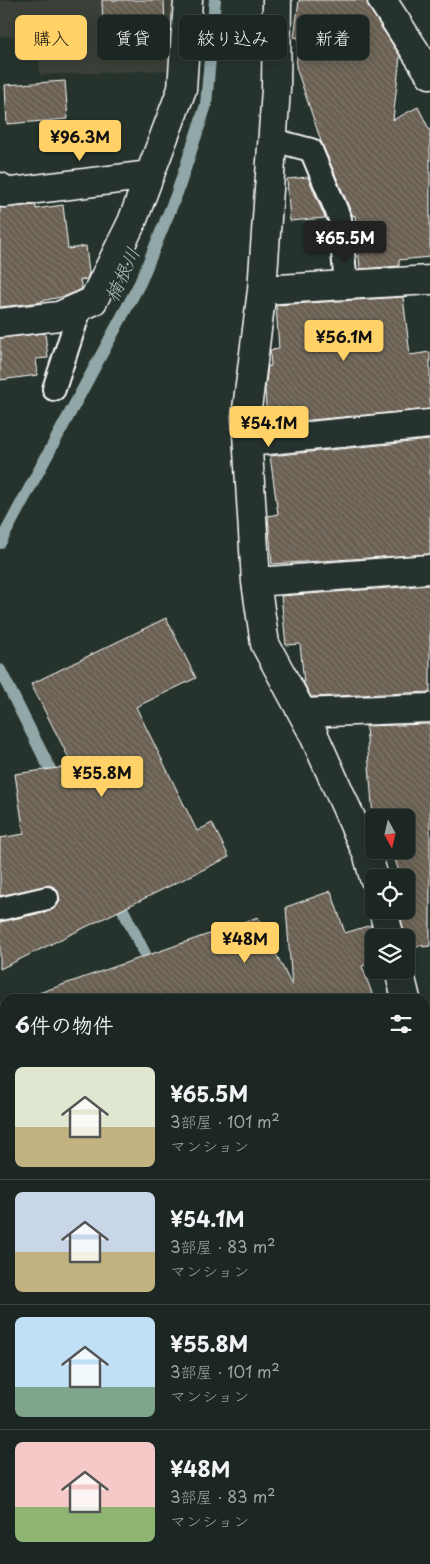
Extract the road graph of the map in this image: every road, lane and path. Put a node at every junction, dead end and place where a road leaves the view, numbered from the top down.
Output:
1 (188, 0) edge
2 (277, 0) edge
3 (382, 0) edge
4 (430, 74) edge
5 (273, 140) junction
6 (150, 175) junction
7 (0, 187) edge
8 (430, 280) edge
9 (346, 285) junction
10 (262, 290) junction
11 (81, 306) junction
12 (0, 323) edge
13 (54, 389) dead end
14 (430, 424) edge
15 (248, 442) junction
16 (430, 569) edge
17 (256, 582) junction
18 (430, 708) edge
19 (303, 713) junction
20 (372, 869) edge
21 (47, 898) dead end
22 (0, 909) edge
23 (401, 979) edge
24 (405, 994) edge

1 - 6 street
2 - 5 street
3 - 4 street
5 - 9 lane
5 - 10 street
6 - 7 street
6 - 11 street
8 - 9 street
9 - 10 street
10 - 15 street
11 - 12 street
11 - 13 lane
14 - 15 street
15 - 17 street
16 - 17 street
17 - 19 street
18 - 19 street
19 - 20 street
21 - 22 lane
23 - 24 street

